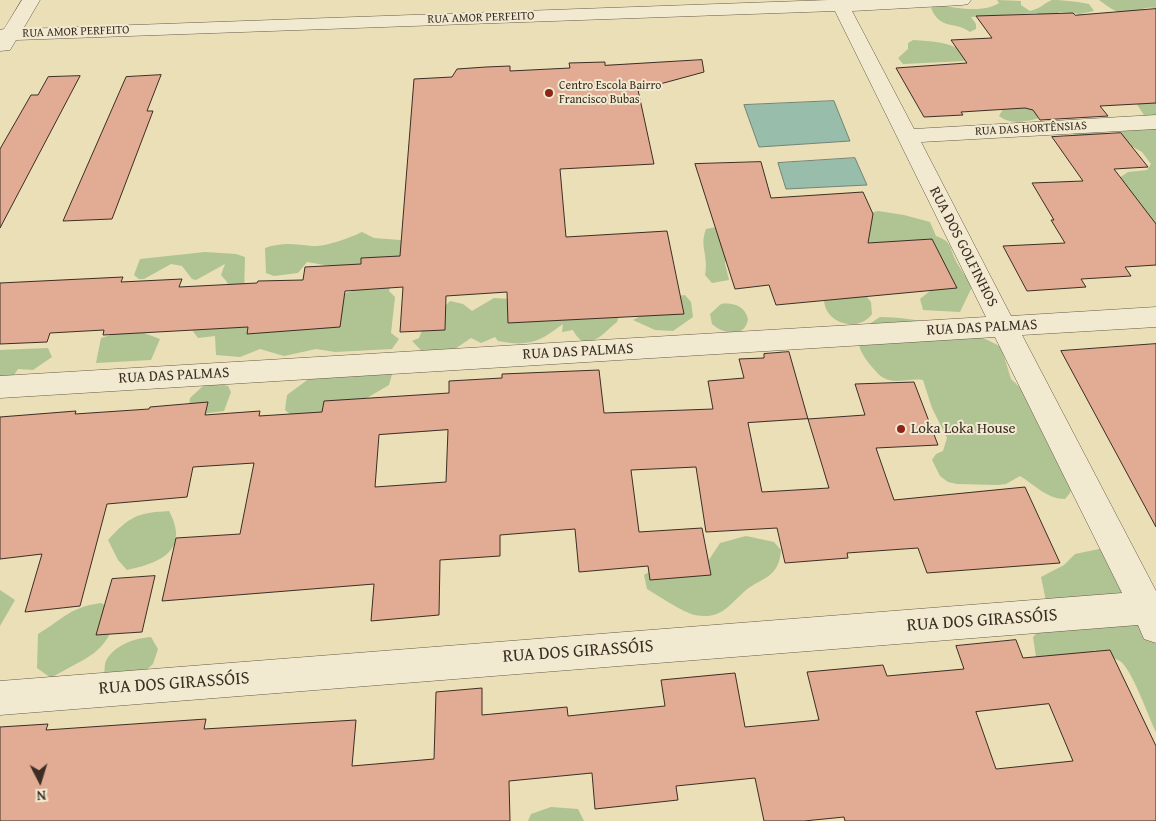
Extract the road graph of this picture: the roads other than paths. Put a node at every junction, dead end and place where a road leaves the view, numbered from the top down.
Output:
1 (31, 0) edge
2 (962, 0) edge
3 (839, 3) edge
4 (4, 34) edge
5 (0, 51) edge
6 (1156, 122) edge
7 (906, 136) junction
8 (1156, 317) edge
9 (1003, 327) junction
10 (0, 387) edge
11 (1153, 614) edge
12 (0, 698) edge

1 - 4 street
2 - 3 street, RUA AMOR PERFEITO
3 - 4 street, RUA AMOR PERFEITO
3 - 7 street, RUA DOS GOLFINHOS
4 - 5 street
6 - 7 street, RUA DAS HORTÊNSIAS
7 - 9 street, RUA DOS GOLFINHOS
8 - 9 street, RUA DAS PALMAS
9 - 10 street, RUA DAS PALMAS
9 - 11 street, RUA DOS GOLFINHOS
11 - 12 street, RUA DOS GIRASSÓIS

